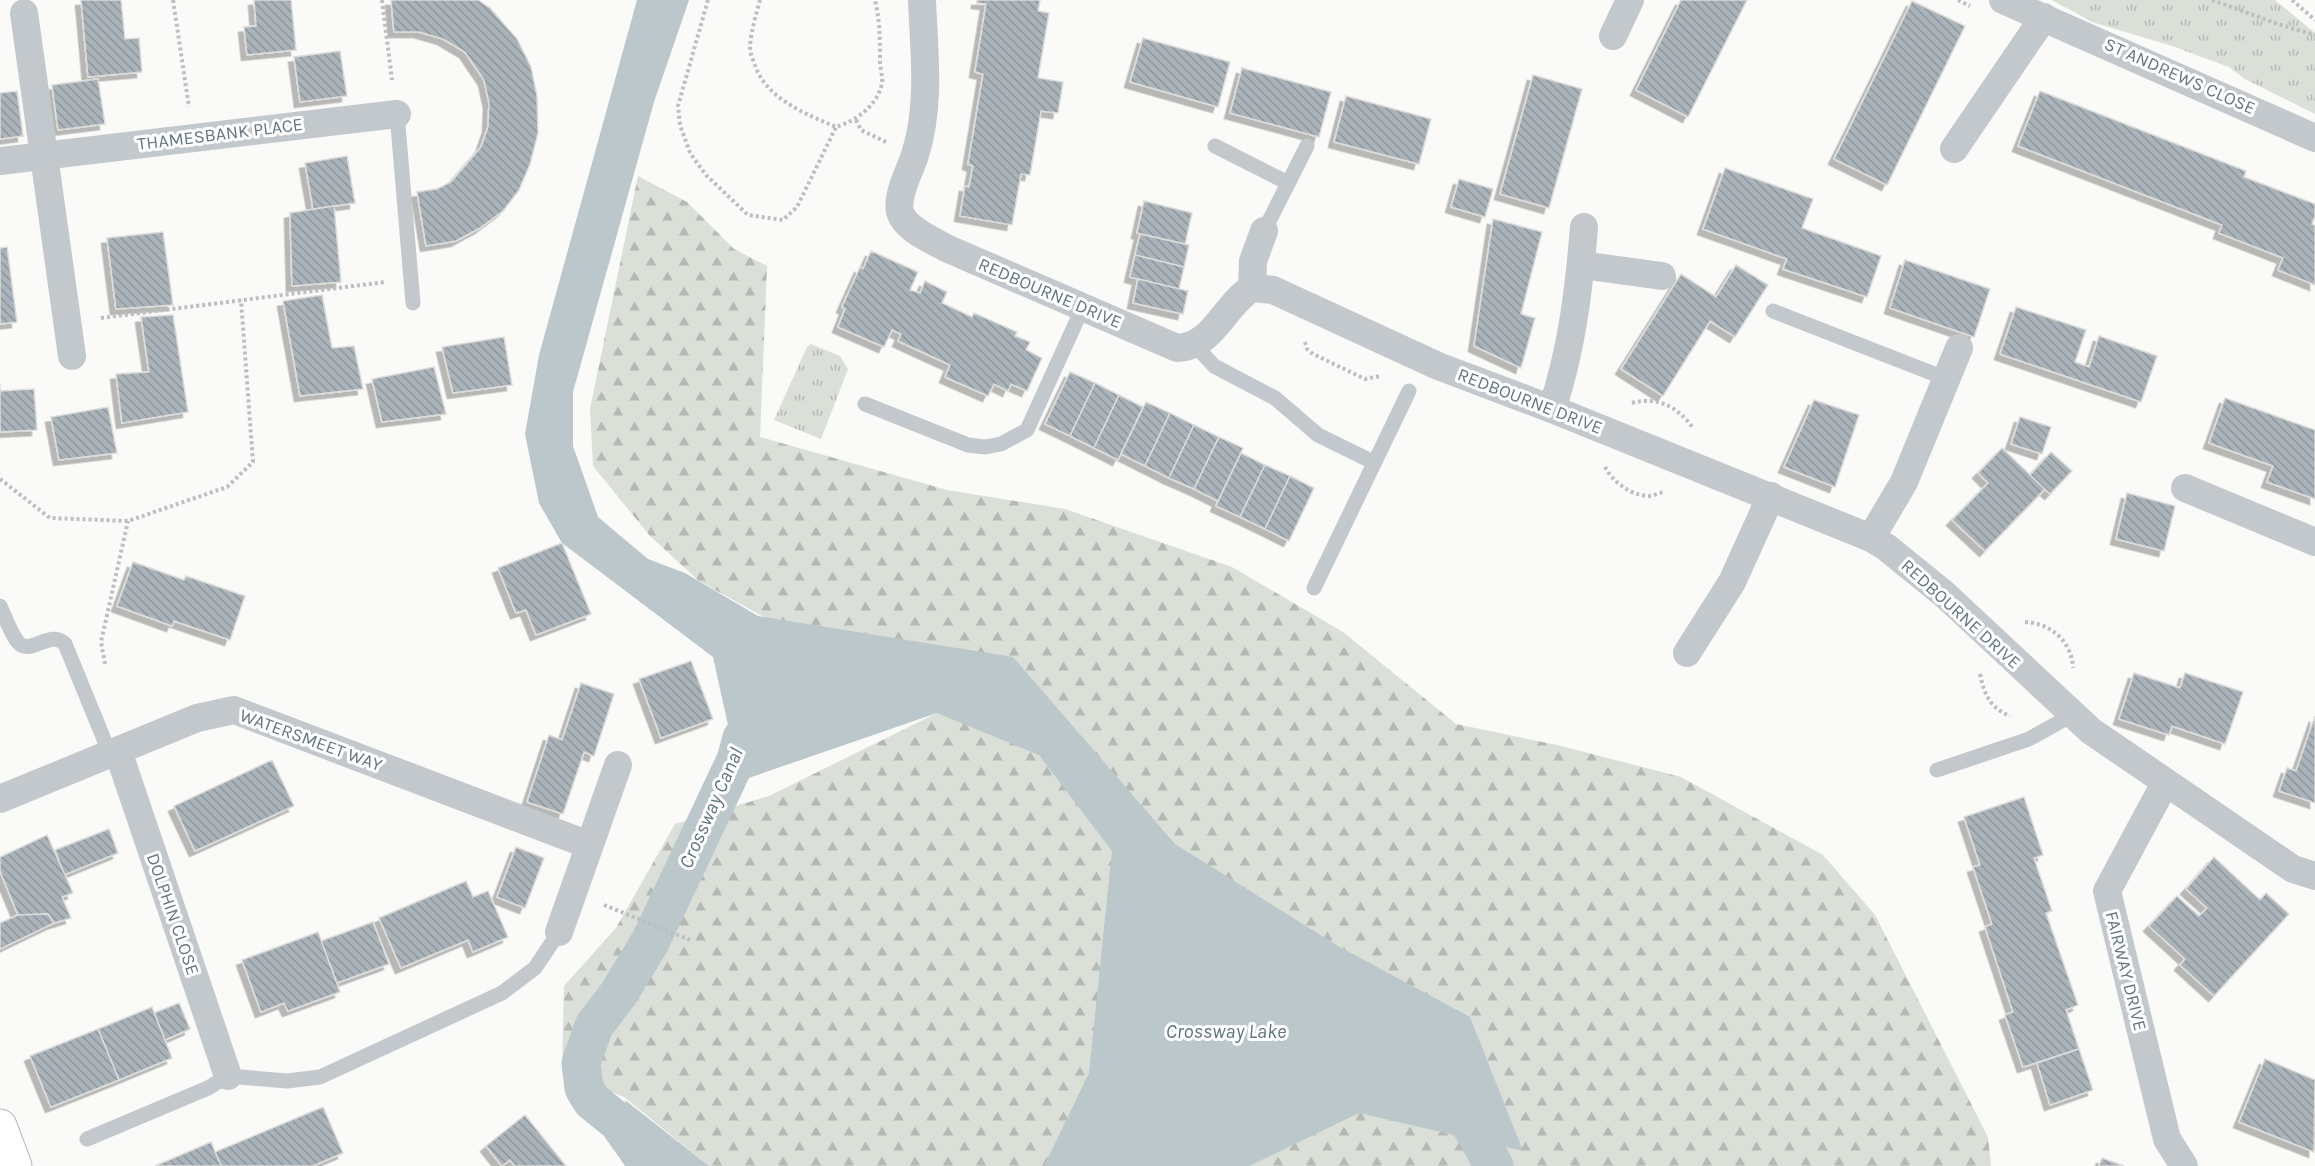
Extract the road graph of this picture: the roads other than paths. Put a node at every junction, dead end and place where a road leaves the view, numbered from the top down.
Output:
1 (922, 0) edge
2 (1630, 0) edge
3 (2003, 0) edge
4 (24, 13) dead end
5 (2044, 16) junction
6 (1613, 36) dead end
7 (397, 114) joint
8 (2315, 138) edge
9 (1215, 146) dead end
10 (1307, 146) dead end
11 (1954, 149) dead end
12 (44, 155) junction
13 (0, 161) edge
14 (1288, 183) junction
15 (1584, 226) dead end
16 (1264, 231) joint
17 (1581, 265) junction
18 (1662, 276) dead end
19 (1252, 288) junction
20 (413, 303) dead end
21 (1083, 307) junction
22 (1773, 311) dead end
23 (1195, 345) junction
24 (1959, 348) dead end
25 (72, 356) dead end
26 (1947, 379) junction
27 (1409, 391) dead end
28 (865, 404) dead end
29 (1552, 409) junction
30 (1373, 462) junction
31 (2185, 488) dead end
32 (1771, 496) junction
33 (1871, 538) junction
34 (2315, 542) edge
35 (1314, 588) dead end
36 (0, 606) edge
37 (1687, 654) dead end
38 (2061, 721) junction
39 (114, 753) junction
40 (618, 765) dead end
41 (1936, 770) dead end
42 (2165, 783) junction
43 (0, 799) edge
44 (589, 845) junction
45 (2315, 876) edge
46 (559, 932) joint
47 (228, 1076) junction
48 (0, 1125) edge
49 (87, 1139) dead end
50 (15, 1166) edge
51 (2184, 1166) edge

1 - 21 street, REDBOURNE DRIVE
2 - 6 street
3 - 5 street, ST ANDREWS CLOSE
4 - 12 street
5 - 8 street, ST ANDREWS CLOSE
5 - 11 street
7 - 12 street, THAMESBANK PLACE
7 - 20 lane
9 - 14 lane
10 - 14 lane
12 - 13 street, THAMESBANK PLACE
12 - 25 street
14 - 16 lane
15 - 17 street
16 - 19 street
17 - 18 street
17 - 29 street
19 - 23 street
19 - 29 street, REDBOURNE DRIVE
21 - 23 street, REDBOURNE DRIVE
21 - 28 lane
22 - 26 lane
23 - 30 lane
24 - 26 street
26 - 33 street
27 - 30 lane
29 - 32 street, REDBOURNE DRIVE
30 - 35 lane
31 - 34 street
32 - 33 street, REDBOURNE DRIVE
32 - 37 street
33 - 38 street, REDBOURNE DRIVE
36 - 39 lane
38 - 41 lane
38 - 42 street, REDBOURNE DRIVE
39 - 43 street, WATERSMEET WAY
39 - 44 street, WATERSMEET WAY
39 - 47 street, DOLPHIN CLOSE
40 - 44 street
42 - 45 street, REDBOURNE DRIVE
42 - 51 street, FAIRWAY DRIVE
44 - 46 street
46 - 47 lane
47 - 49 lane
48 - 50 street

